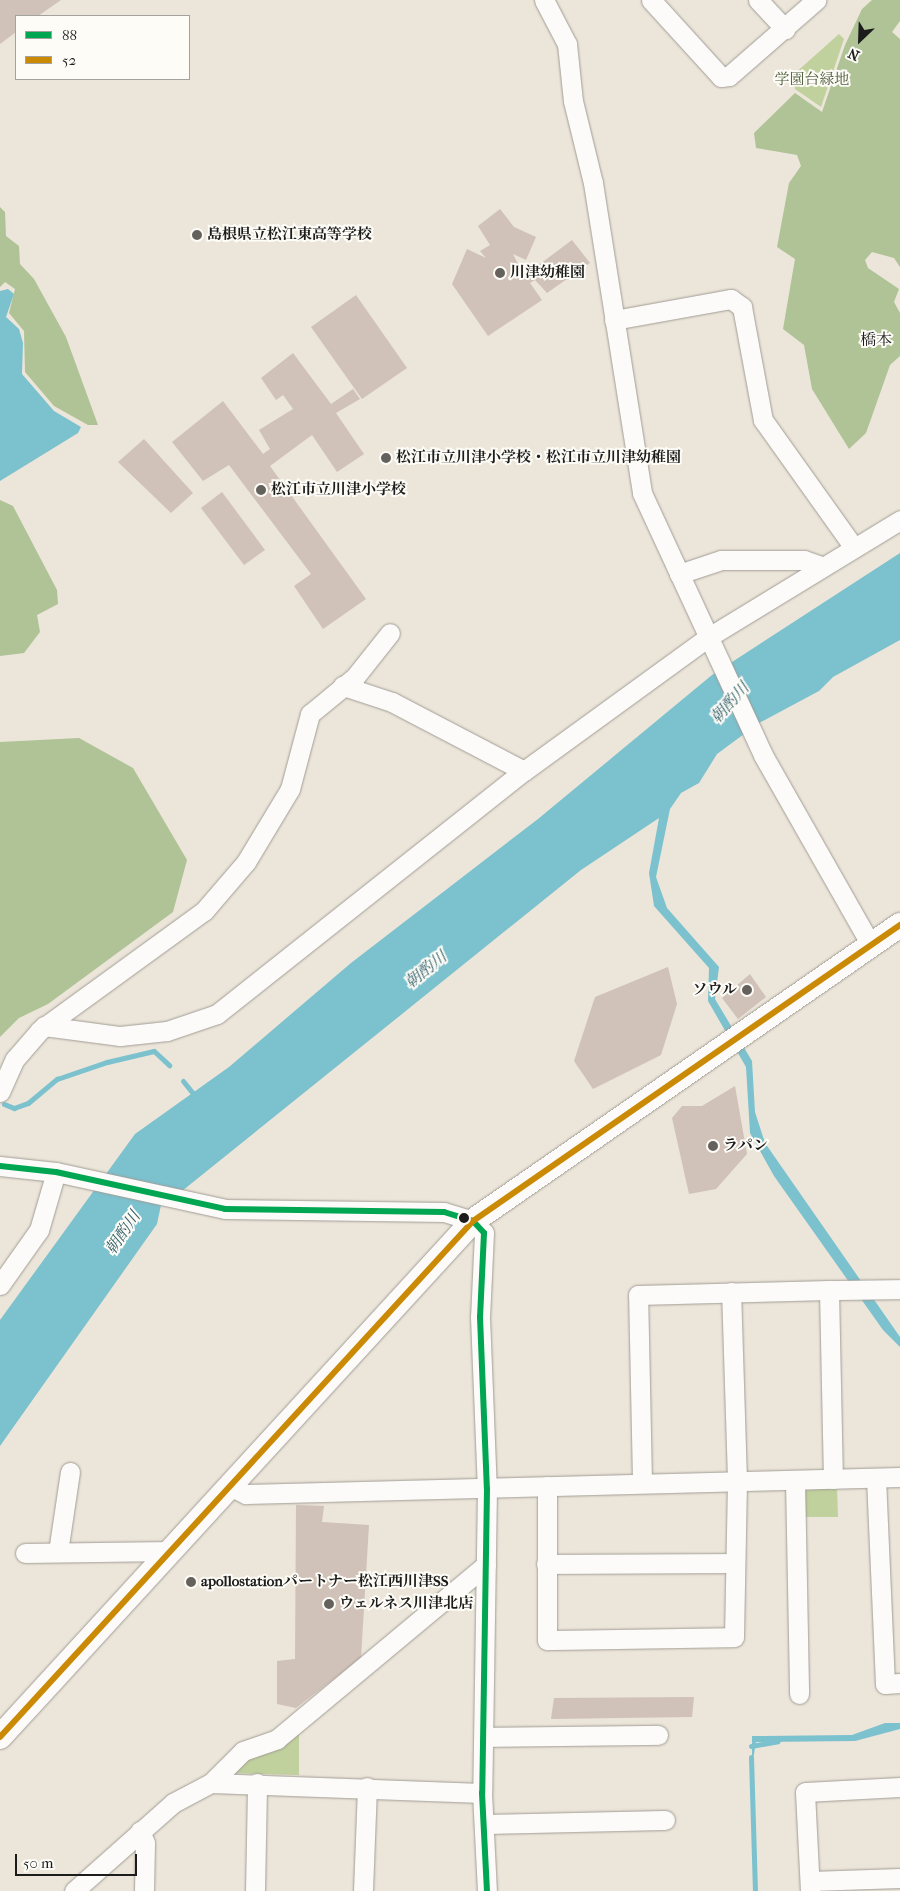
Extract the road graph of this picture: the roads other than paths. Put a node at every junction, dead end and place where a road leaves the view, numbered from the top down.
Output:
1 (544, 0) edge
2 (651, 0) edge
3 (758, 0) edge
4 (816, 0) edge
5 (785, 29) junction
6 (614, 320) junction
7 (900, 520) edge
8 (853, 546) junction
9 (821, 566) junction
10 (678, 574) junction
11 (390, 633) dead end
12 (709, 643) junction
13 (343, 686) junction
14 (524, 771) junction
15 (900, 925) edge
16 (871, 945) junction
17 (44, 1026) junction
18 (0, 1092) edge
19 (0, 1166) edge
20 (65, 1174) junction
21 (473, 1221) junction
22 (0, 1285) edge
23 (900, 1289) edge
24 (829, 1290) junction
25 (731, 1292) junction
26 (70, 1472) dead end
27 (900, 1477) edge
28 (876, 1478) junction
29 (833, 1479) junction
30 (737, 1480) junction
31 (795, 1480) junction
32 (642, 1481) junction
33 (230, 1486) junction
34 (547, 1486) junction
35 (487, 1489) junction
36 (171, 1551) junction
37 (58, 1552) junction
38 (25, 1553) dead end
39 (735, 1563) junction
40 (546, 1564) junction
41 (486, 1565) junction
42 (900, 1683) edge
43 (799, 1694) dead end
44 (658, 1735) dead end
45 (0, 1737) edge
46 (484, 1737) junction
47 (212, 1783) junction
48 (257, 1783) junction
49 (368, 1787) junction
50 (900, 1787) edge
51 (482, 1792) junction
52 (665, 1820) dead end
53 (484, 1824) junction
54 (140, 1831) junction
55 (900, 1878) edge
56 (810, 1886) edge
57 (74, 1891) edge
58 (144, 1891) edge
59 (256, 1891) edge
60 (363, 1891) edge
61 (487, 1891) edge

1 - 6 street
2 - 5 street
3 - 5 street
4 - 5 street
6 - 8 street
6 - 10 street
7 - 8 street
8 - 9 street
9 - 10 street
9 - 12 street
10 - 12 street
11 - 13 street
12 - 14 street
12 - 16 street
13 - 14 street
13 - 17 street
14 - 17 street
15 - 16 street
16 - 21 street
17 - 18 street
19 - 20 street
20 - 21 street
20 - 22 street
21 - 33 street
21 - 35 street
23 - 24 street
24 - 25 street
24 - 29 street
25 - 30 street
25 - 32 street
26 - 37 street
27 - 28 street
28 - 29 street
28 - 42 street
29 - 31 street
30 - 31 street
30 - 32 street
30 - 39 street
31 - 43 street
32 - 34 street
33 - 35 street
33 - 36 street
34 - 35 street
34 - 40 street
35 - 41 street
36 - 37 street
36 - 45 street
37 - 38 street
39 - 40 street
39 - 40 street
41 - 46 street
41 - 47 street
44 - 46 street
46 - 51 street
47 - 48 street
47 - 54 street
48 - 49 street
48 - 59 street
49 - 51 street
49 - 60 street
50 - 56 street
51 - 53 street
52 - 53 street
53 - 61 street
54 - 57 street
54 - 58 street
55 - 56 street

